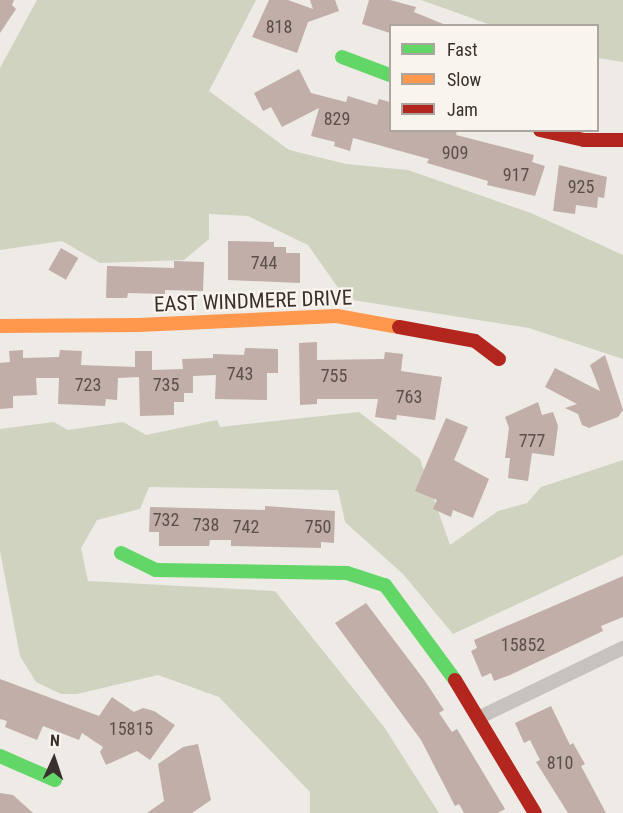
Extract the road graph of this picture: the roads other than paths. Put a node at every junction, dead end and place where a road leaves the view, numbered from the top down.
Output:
1 (342, 57) dead end
2 (389, 75) edge
3 (549, 132) edge
4 (623, 140) edge
5 (0, 326) edge
6 (499, 359) dead end
7 (122, 552) dead end
8 (623, 648) edge
9 (480, 717) junction
10 (0, 756) edge
11 (56, 780) dead end
12 (535, 813) edge

1 - 2 street
3 - 4 street
5 - 6 street, EAST WINDMERE DRIVE
7 - 9 street
8 - 9 street
9 - 12 street
10 - 11 street

